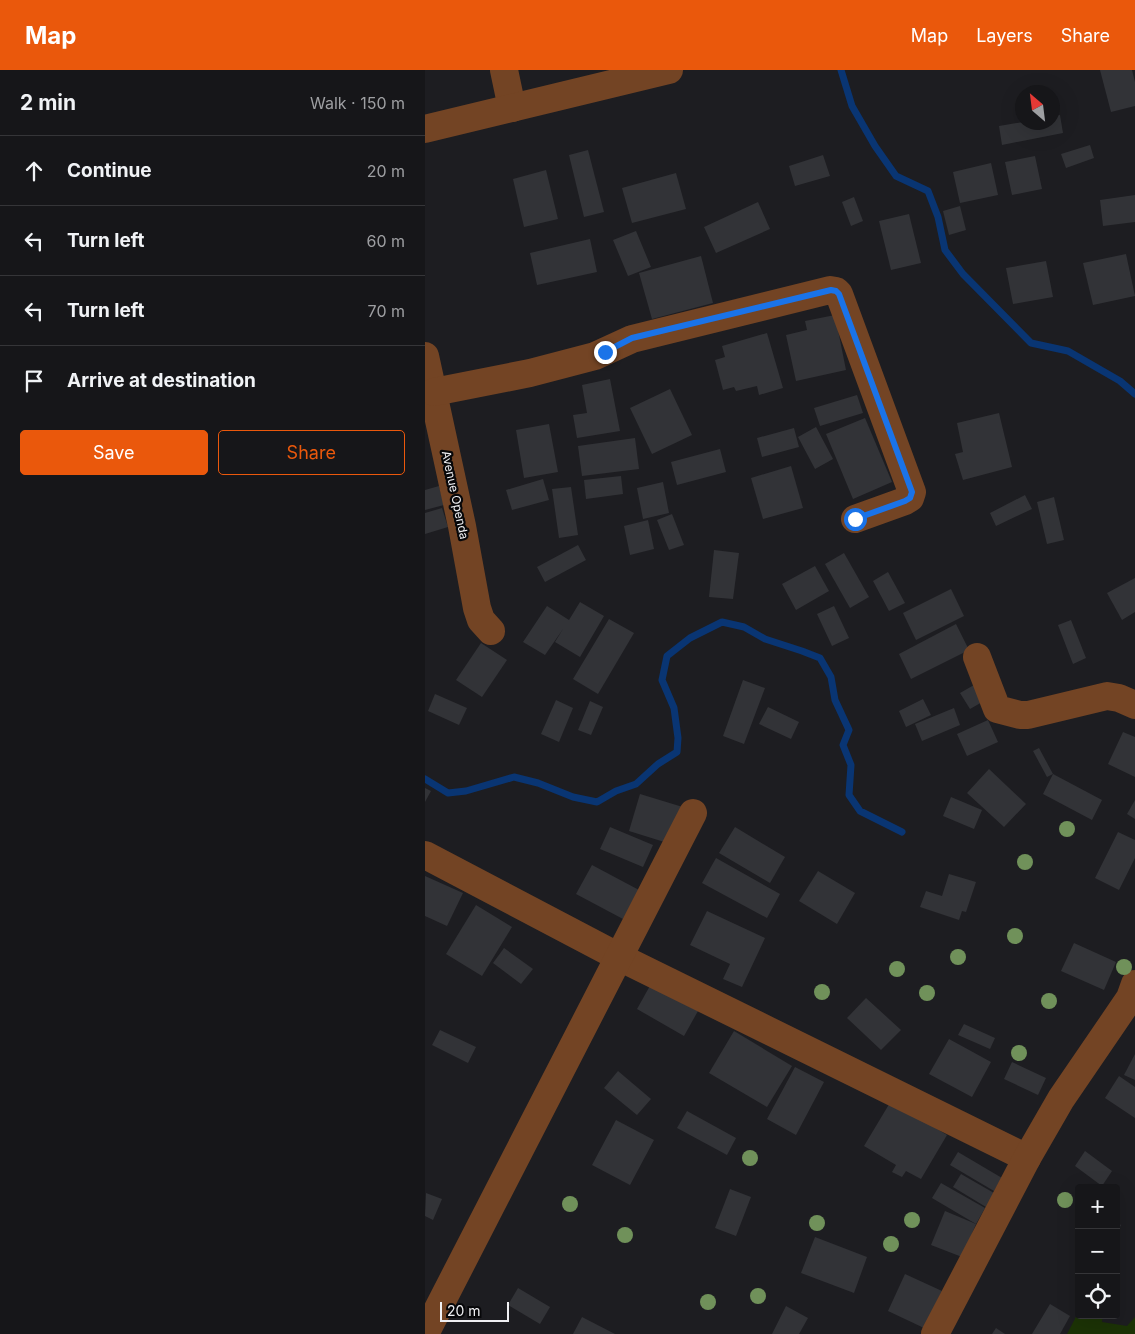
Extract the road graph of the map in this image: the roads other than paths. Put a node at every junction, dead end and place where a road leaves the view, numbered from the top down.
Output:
1 (504, 70) edge
2 (669, 70) edge
3 (512, 108) junction
4 (425, 129) edge
5 (425, 356) edge
6 (434, 392) junction
7 (855, 519) dead end
8 (491, 631) dead end
9 (977, 657) dead end
10 (1135, 705) edge
11 (693, 813) dead end
12 (425, 855) edge
13 (619, 957) junction
14 (1135, 984) edge
15 (1027, 1158) junction
16 (425, 1334) edge
17 (935, 1334) edge

1 - 3 street
2 - 3 street
3 - 4 street
5 - 6 street, Avenue Openda
6 - 7 street
6 - 8 street, Avenue Openda
9 - 10 street
11 - 13 street
12 - 13 street
13 - 15 street
13 - 16 street
14 - 15 street
15 - 17 street

